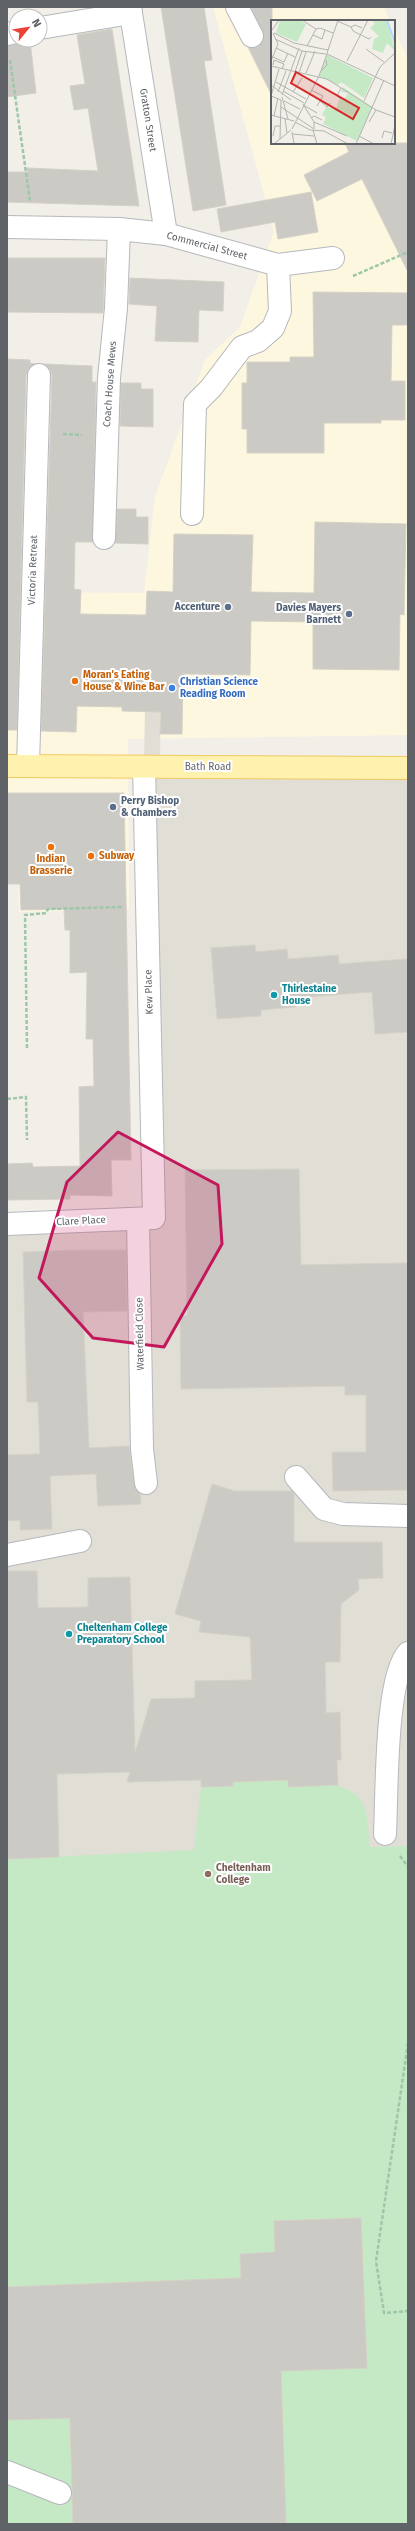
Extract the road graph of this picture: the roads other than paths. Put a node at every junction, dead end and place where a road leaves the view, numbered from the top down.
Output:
1 (237, 7) edge
2 (130, 10) edge
3 (48, 26) edge
4 (252, 36) dead end
5 (7, 227) edge
6 (119, 229) junction
7 (166, 234) junction
8 (333, 258) road end
9 (278, 265) junction
10 (39, 375) dead end
11 (192, 514) dead end
12 (104, 538) dead end
13 (18, 766) edge
14 (144, 767) junction
15 (408, 768) edge
16 (146, 1218) junction
17 (7, 1224) edge
18 (296, 1477) dead end
19 (146, 1483) dead end
20 (408, 1516) edge
21 (80, 1541) dead end
22 (7, 1555) edge
23 (408, 1653) edge
24 (385, 1834) dead end
25 (7, 2472) edge
26 (60, 2493) dead end

1 - 4 street
2 - 3 street
2 - 7 street, Gratton Street
5 - 6 street, Commercial Street
6 - 7 street, Commercial Street
6 - 12 street, Coach House Mews
7 - 9 street, Commercial Street
8 - 9 street, Commercial Street
9 - 11 street
10 - 13 street, Victoria Retreat
13 - 14 main road, Bath Road
14 - 15 main road, Bath Road
14 - 16 street, Kew Place
16 - 17 street, Clare Place
16 - 19 street, Waterfield Close
18 - 20 street
21 - 22 street
23 - 24 street
25 - 26 street

